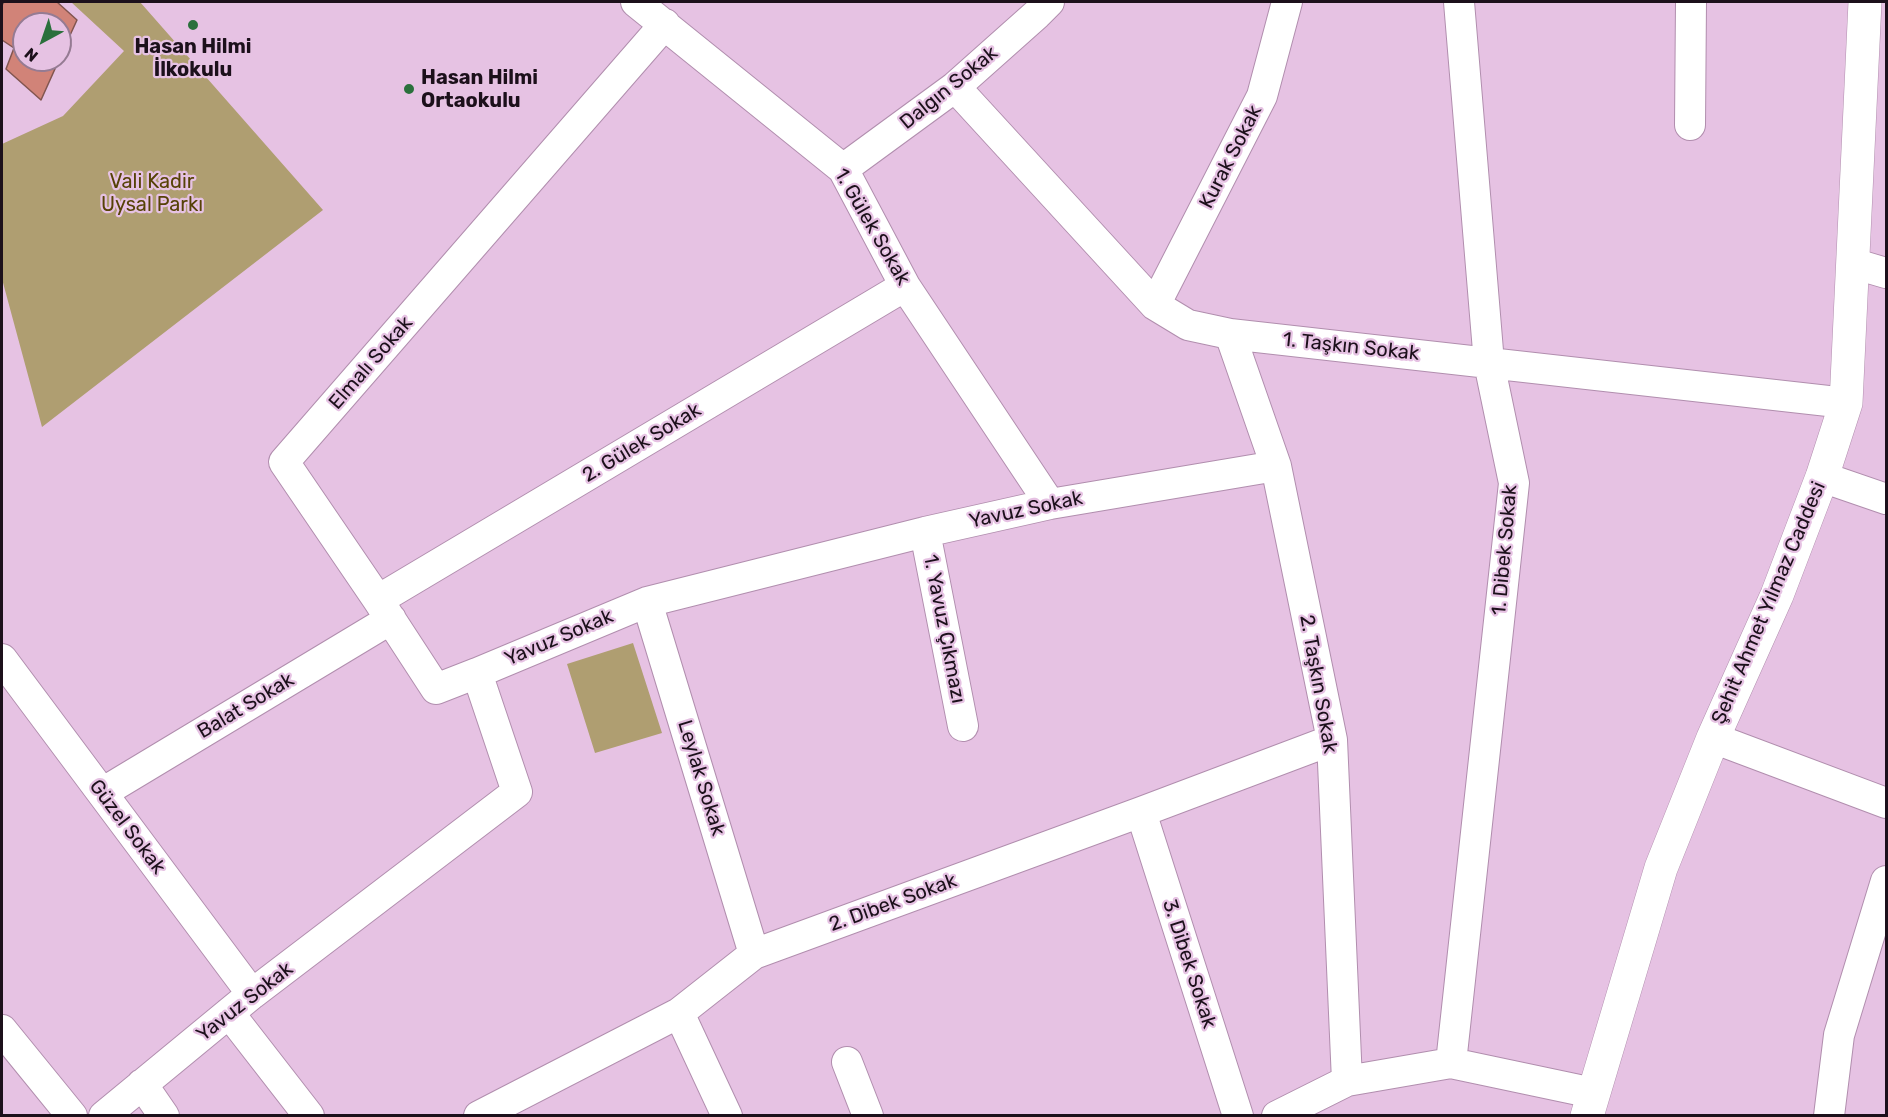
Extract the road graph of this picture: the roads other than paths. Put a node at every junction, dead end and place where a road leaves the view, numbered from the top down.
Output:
1 (636, 2) edge
2 (1049, 2) edge
3 (1287, 2) edge
4 (1459, 2) edge
5 (1691, 2) edge
6 (1865, 2) edge
7 (665, 24) junction
8 (956, 87) junction
9 (1690, 124) dead end
10 (843, 169) junction
11 (1852, 262) junction
12 (1887, 273) edge
13 (905, 286) junction
14 (1155, 305) junction
15 (1230, 333) junction
16 (1488, 363) junction
17 (1846, 403) junction
18 (1276, 466) junction
19 (1822, 477) junction
20 (1887, 499) edge
21 (1050, 504) junction
22 (926, 532) junction
23 (647, 602) junction
24 (385, 610) junction
25 (2, 659) edge
26 (477, 673) junction
27 (963, 726) dead end
28 (1713, 738) junction
29 (1332, 740) junction
30 (102, 793) junction
31 (1887, 803) edge
32 (1141, 813) junction
33 (1887, 881) edge
34 (754, 954) junction
35 (252, 994) junction
36 (229, 1013) junction
37 (679, 1013) junction
38 (2, 1030) edge
39 (847, 1062) dead end
40 (1451, 1063) junction
41 (1347, 1081) junction
42 (142, 1084) junction
43 (1590, 1104) edge
44 (1284, 1114) edge
45 (72, 1116) edge
46 (104, 1116) edge
47 (164, 1116) edge
48 (309, 1116) edge
49 (479, 1116) edge
50 (727, 1116) edge
51 (868, 1116) edge
52 (1238, 1116) edge
53 (1829, 1116) edge

1 - 7 street, 1. Gülek Sokak
2 - 8 street, Dalgın Sokak
3 - 14 street, Kurak Sokak
4 - 16 street, 1. Dibek Sokak
5 - 9 street
6 - 11 street, Şehit Ahmet Yılmaz Caddesi
7 - 10 street, 1. Gülek Sokak
7 - 24 street, Elmalı Sokak
8 - 10 street, Dalgın Sokak
8 - 14 street, 1. Taşkın Sokak
10 - 13 street, 1. Gülek Sokak
11 - 12 street
11 - 17 street, Şehit Ahmet Yılmaz Caddesi
13 - 21 street, 1. Gülek Sokak
13 - 24 street, 2. Gülek Sokak
14 - 15 street, 1. Taşkın Sokak
15 - 16 street, 1. Taşkın Sokak
15 - 18 street, 2. Taşkın Sokak
16 - 17 street, 1. Taşkın Sokak
16 - 40 street, 1. Dibek Sokak
17 - 19 street, Şehit Ahmet Yılmaz Caddesi
18 - 21 street, Yavuz Sokak
18 - 29 street, 2. Taşkın Sokak
19 - 20 street
19 - 28 street, Şehit Ahmet Yılmaz Caddesi
21 - 22 street, Yavuz Sokak
22 - 23 street, Yavuz Sokak
22 - 27 street, 1. Yavuz Çıkmazı
23 - 26 street, Yavuz Sokak
23 - 34 street, Leylak Sokak
24 - 26 street, Elmalı Sokak
24 - 30 street, Balat Sokak
25 - 30 street, Güzel Sokak
26 - 35 street, Yavuz Sokak
28 - 31 street
28 - 43 street, Şehit Ahmet Yılmaz Caddesi
29 - 32 street, 2. Dibek Sokak
29 - 41 street, 2. Taşkın Sokak
30 - 35 street, Güzel Sokak
32 - 34 street, 2. Dibek Sokak
32 - 52 street, 3. Dibek Sokak
33 - 53 street
34 - 37 street, 2. Dibek Sokak
35 - 36 street, Yavuz Sokak
36 - 42 street, Yavuz Sokak
36 - 48 street
37 - 49 street, 2. Dibek Sokak
37 - 50 street
38 - 45 street
39 - 51 street
40 - 41 street
40 - 43 street
41 - 44 street
42 - 46 street, Yavuz Sokak
42 - 47 street

